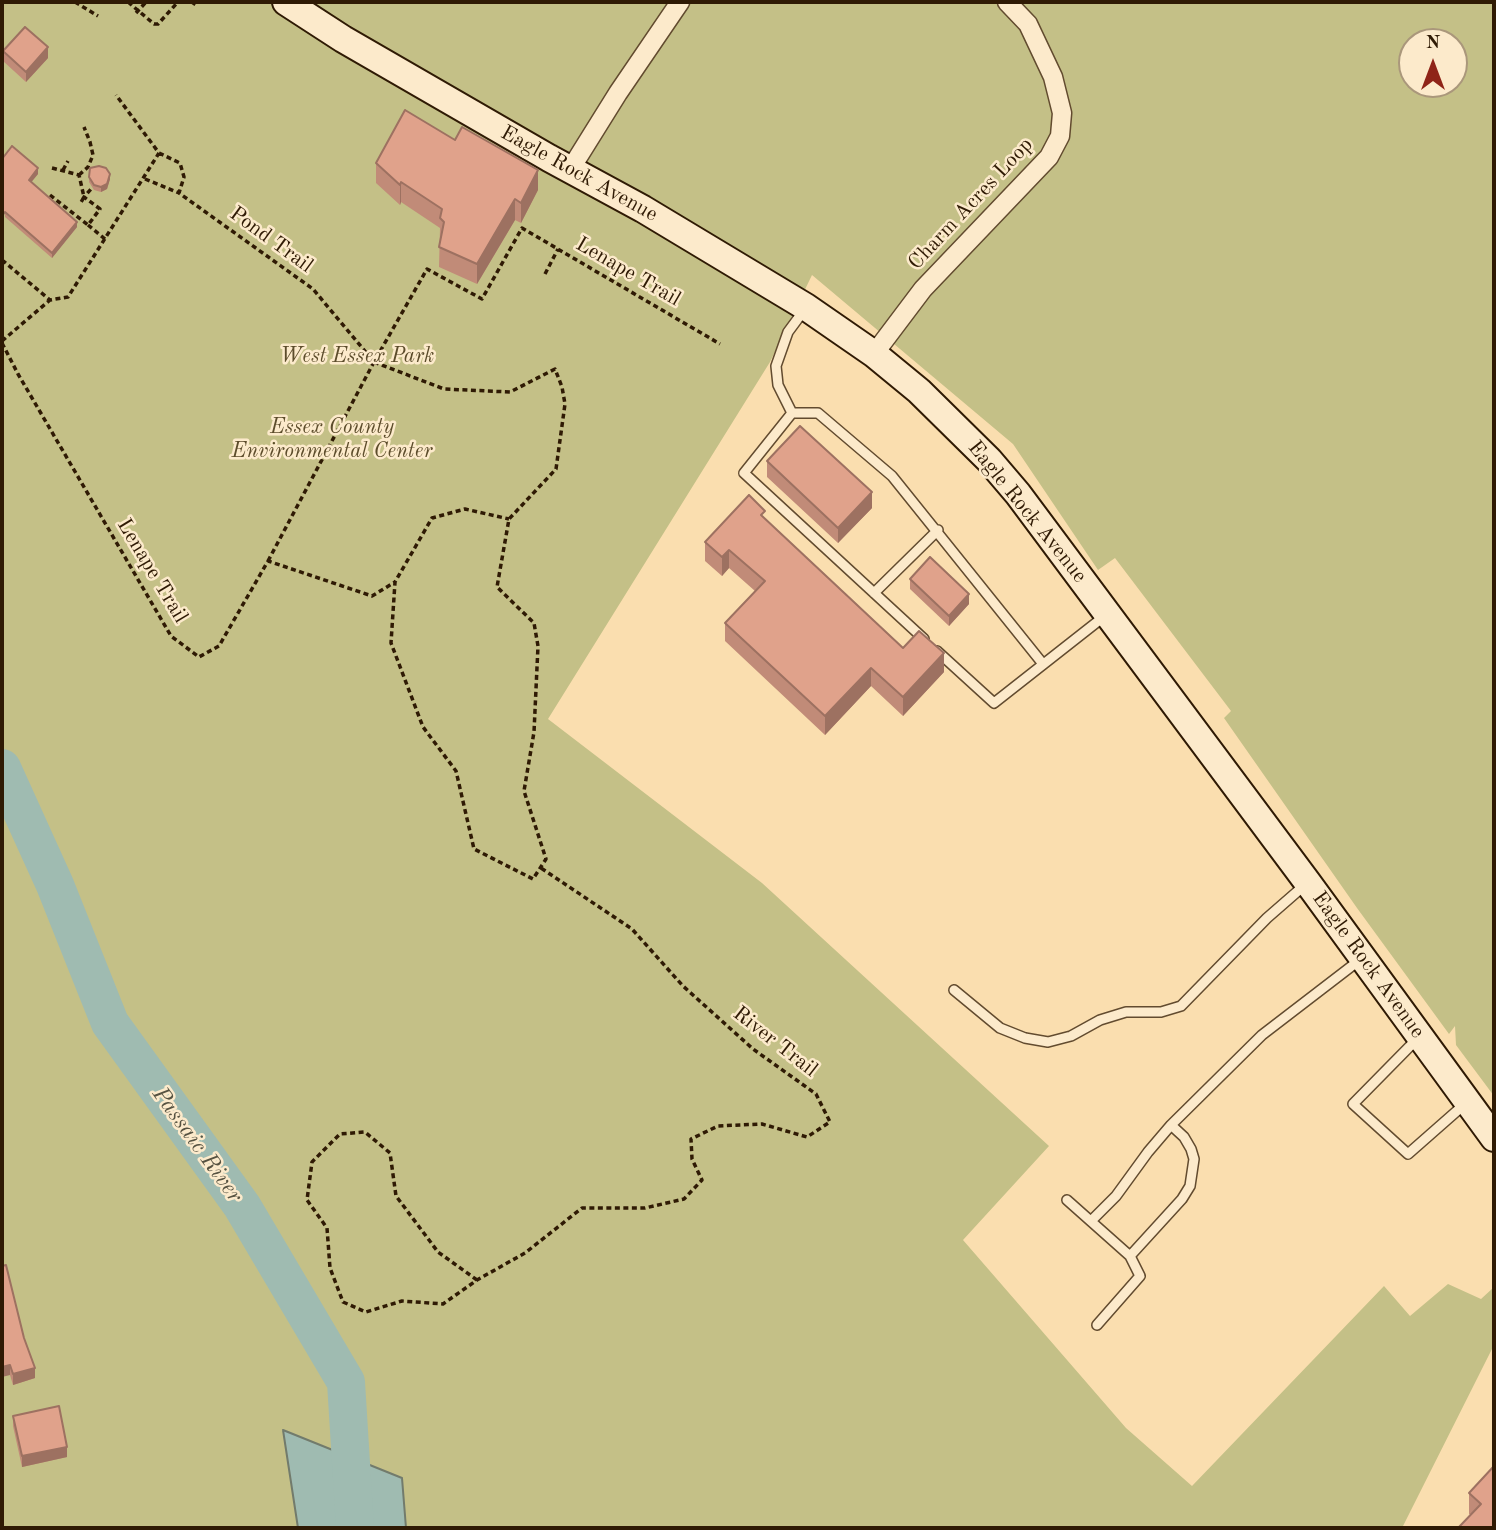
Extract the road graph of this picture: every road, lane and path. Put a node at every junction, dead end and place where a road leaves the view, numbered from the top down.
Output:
1 (75, 2) edge
2 (128, 2) edge
3 (146, 2) edge
4 (286, 2) edge
5 (680, 2) edge
6 (1007, 2) edge
7 (175, 3) edge
8 (179, 9) dead end
9 (137, 12) junction
10 (98, 16) dead end
11 (116, 95) dead end
12 (84, 127) dead end
13 (159, 153) junction
14 (68, 161) dead end
15 (52, 168) dead end
16 (62, 170) junction
17 (570, 170) junction
18 (79, 175) junction
19 (145, 178) junction
20 (92, 188) edge
21 (179, 192) junction
22 (50, 195) edge
23 (84, 197) junction
24 (80, 204) dead end
25 (88, 226) junction
26 (105, 239) junction
27 (558, 249) junction
28 (2, 260) edge
29 (545, 274) dead end
30 (50, 300) junction
31 (806, 307) junction
32 (2, 342) edge
33 (720, 344) dead end
34 (874, 354) junction
35 (374, 362) junction
36 (792, 413) junction
37 (509, 519) junction
38 (938, 530) junction
39 (268, 561) junction
40 (395, 582) junction
41 (874, 593) junction
42 (1107, 613) junction
43 (1043, 664) junction
44 (541, 868) junction
45 (1308, 883) junction
46 (1362, 958) junction
47 (954, 990) dead end
48 (1420, 1036) junction
49 (1468, 1102) junction
50 (1171, 1125) junction
51 (1494, 1138) edge
52 (1067, 1200) dead end
53 (1092, 1220) junction
54 (1130, 1256) junction
55 (477, 1280) junction
56 (1097, 1325) dead end

1 - 10 path
2 - 9 path
3 - 9 path
4 - 17 main road, Eagle Rock Avenue
5 - 17 street
6 - 34 street, Charm Acres Loop
7 - 8 path
7 - 9 path
11 - 13 path
12 - 18 path
13 - 19 path
13 - 21 path
14 - 16 path
15 - 16 path
16 - 18 path
17 - 31 main road, Eagle Rock Avenue
18 - 23 path
19 - 21 path, Pond Trail
19 - 26 path
20 - 23 path
21 - 35 path, Pond Trail
22 - 25 path
23 - 24 path
23 - 25 path
25 - 26 path
26 - 30 path
27 - 29 path
27 - 33 path, Lenape Trail
27 - 35 path, Lenape Trail
28 - 30 path
30 - 32 path
31 - 34 main road, Eagle Rock Avenue
31 - 36 lane
32 - 39 path, Lenape Trail
34 - 42 main road, Eagle Rock Avenue
35 - 37 path
35 - 39 path
36 - 38 lane
36 - 41 lane
37 - 40 path
37 - 44 path
38 - 41 lane
38 - 43 lane
39 - 40 path
40 - 44 path
41 - 43 lane
42 - 43 lane
42 - 45 main road, Eagle Rock Avenue
44 - 55 path, River Trail
45 - 46 main road, Eagle Rock Avenue
45 - 47 lane
46 - 48 main road, Eagle Rock Avenue
46 - 50 lane
48 - 49 main road, Eagle Rock Avenue
48 - 49 lane
49 - 51 main road, Eagle Rock Avenue
50 - 53 lane
50 - 54 lane
52 - 53 lane
53 - 54 lane
54 - 56 lane
55 - 55 path, River Trail

